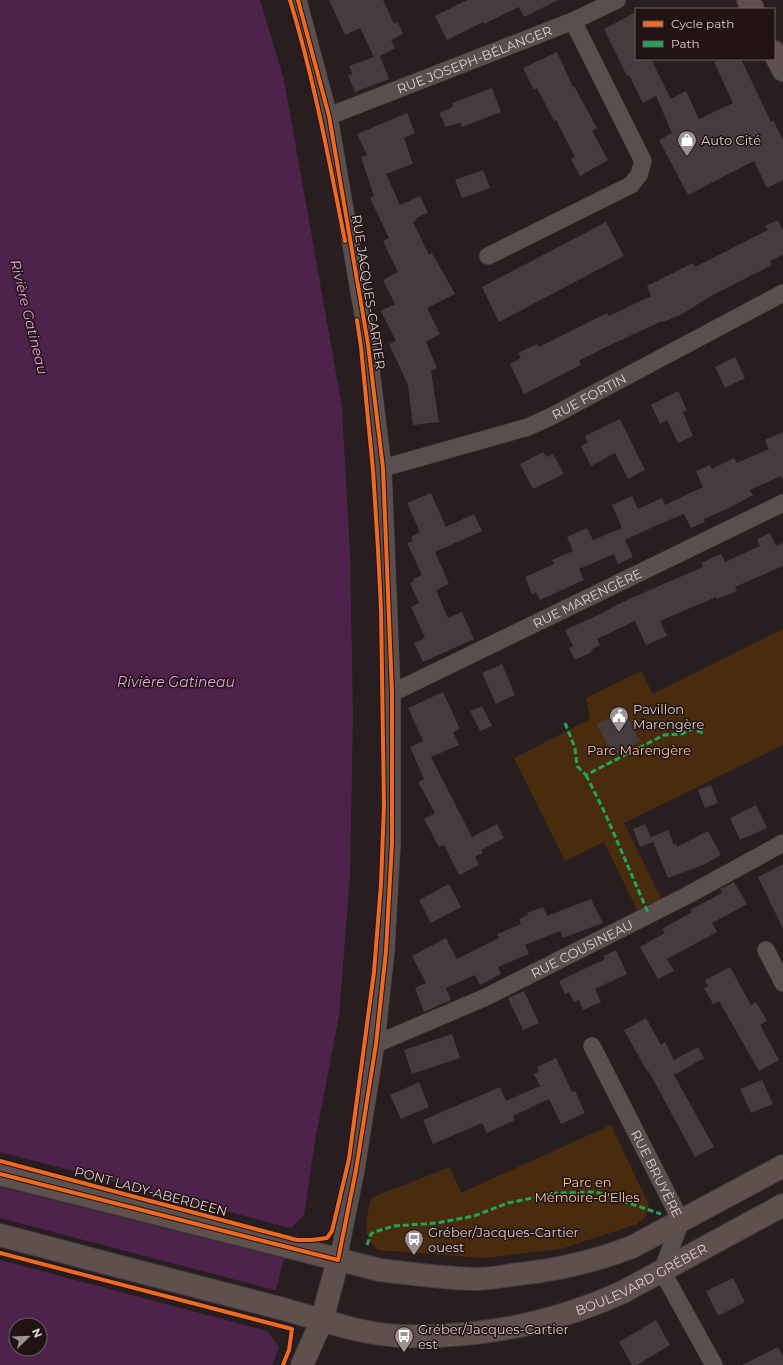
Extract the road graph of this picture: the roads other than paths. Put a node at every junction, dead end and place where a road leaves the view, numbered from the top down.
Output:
1 (298, 0) edge
2 (617, 0) edge
3 (573, 21) junction
4 (775, 54) edge
5 (783, 70) edge
6 (329, 116) junction
7 (488, 256) dead end
8 (783, 293) edge
9 (383, 468) junction
10 (783, 503) edge
11 (392, 693) junction
12 (783, 843) edge
13 (766, 950) dead end
14 (783, 983) edge
15 (376, 1044) junction
16 (592, 1046) dead end
17 (783, 1166) edge
18 (0, 1174) edge
19 (783, 1205) edge
20 (681, 1221) junction
21 (0, 1235) edge
22 (338, 1260) junction
23 (662, 1271) junction
24 (322, 1320) junction
25 (302, 1365) edge
26 (714, 1365) edge

1 - 6 street, RUE JACQUES-CARTIER
2 - 3 street, RUE JOSEPH-BÉLANGER
3 - 6 street, RUE JOSEPH-BÉLANGER
3 - 7 street
4 - 5 main road
6 - 9 street, RUE JACQUES-CARTIER
8 - 9 street, RUE FORTIN
9 - 11 street, RUE JACQUES-CARTIER
10 - 11 street, RUE MARENGÈRE
11 - 15 street, RUE JACQUES-CARTIER
12 - 15 street, RUE COUSINEAU
13 - 14 street
15 - 22 street, RUE JACQUES-CARTIER
16 - 20 street, RUE BRUYÈRE
17 - 20 main road
18 - 22 main road, PONT LADY-ABERDEEN
19 - 23 main road, BOULEVARD GRÉBER
20 - 22 main road
20 - 23 street, RUE BRUYÈRE
21 - 24 main road, BOULEVARD GRÉBER
22 - 24 main road, RUE JACQUES-CARTIER
23 - 24 main road, BOULEVARD GRÉBER
23 - 26 street
24 - 25 main road, RUE JACQUES-CARTIER

